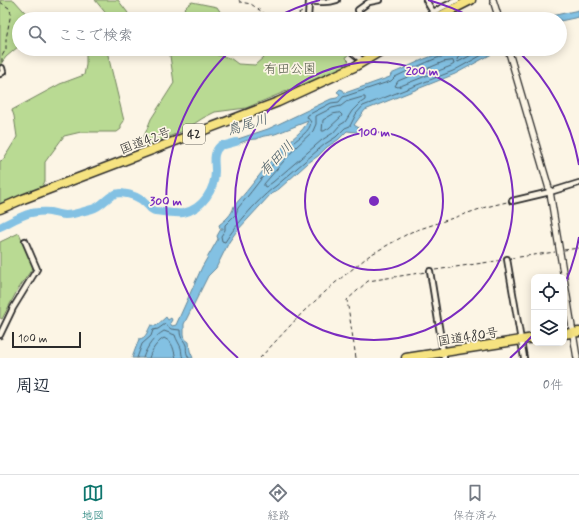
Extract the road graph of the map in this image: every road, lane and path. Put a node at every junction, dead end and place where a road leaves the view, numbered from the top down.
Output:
1 (239, 0) edge
2 (338, 0) edge
3 (378, 0) edge
4 (426, 0) edge
5 (456, 0) edge
6 (471, 0) edge
7 (493, 0) edge
8 (309, 1) edge
9 (368, 1) edge
10 (0, 2) edge
11 (309, 9) junction
12 (262, 12) edge
13 (303, 12) edge
14 (309, 12) edge
15 (359, 12) edge
16 (432, 12) edge
17 (438, 12) edge
18 (441, 12) edge
19 (497, 12) edge
20 (356, 56) edge
21 (362, 56) edge
22 (367, 56) edge
23 (510, 56) edge
24 (360, 59) junction
25 (2, 68) joint
26 (0, 74) edge
27 (579, 182) edge
28 (550, 192) junction
29 (512, 201) joint
30 (0, 209) edge
31 (25, 241) dead end
32 (579, 248) edge
33 (560, 251) junction
34 (508, 259) junction
35 (430, 271) junction
36 (576, 332) edge
37 (0, 335) edge
38 (531, 338) edge
39 (521, 340) junction
40 (443, 355) edge
41 (260, 358) edge
42 (356, 358) edge
43 (406, 358) edge
44 (524, 358) edge
45 (577, 358) edge

1 - 12 path
2 - 8 street
3 - 9 street
4 - 16 street
5 - 17 street
6 - 18 highway
7 - 19 street
8 - 11 street
9 - 15 street
10 - 25 path
11 - 13 path
11 - 14 street
20 - 24 street
21 - 24 street
22 - 24 highway, 国道42号 / 42
23 - 28 street
24 - 30 highway, 国道42号 / 42
25 - 26 street
27 - 28 street
28 - 29 street
28 - 33 street
29 - 41 path
31 - 37 street
32 - 33 path
33 - 34 path
33 - 36 street
34 - 35 path
34 - 39 street
35 - 40 street
35 - 42 path
36 - 45 street
38 - 39 highway, 国道480号
39 - 40 highway, 国道480号
39 - 44 street
40 - 43 highway, 国道480号

